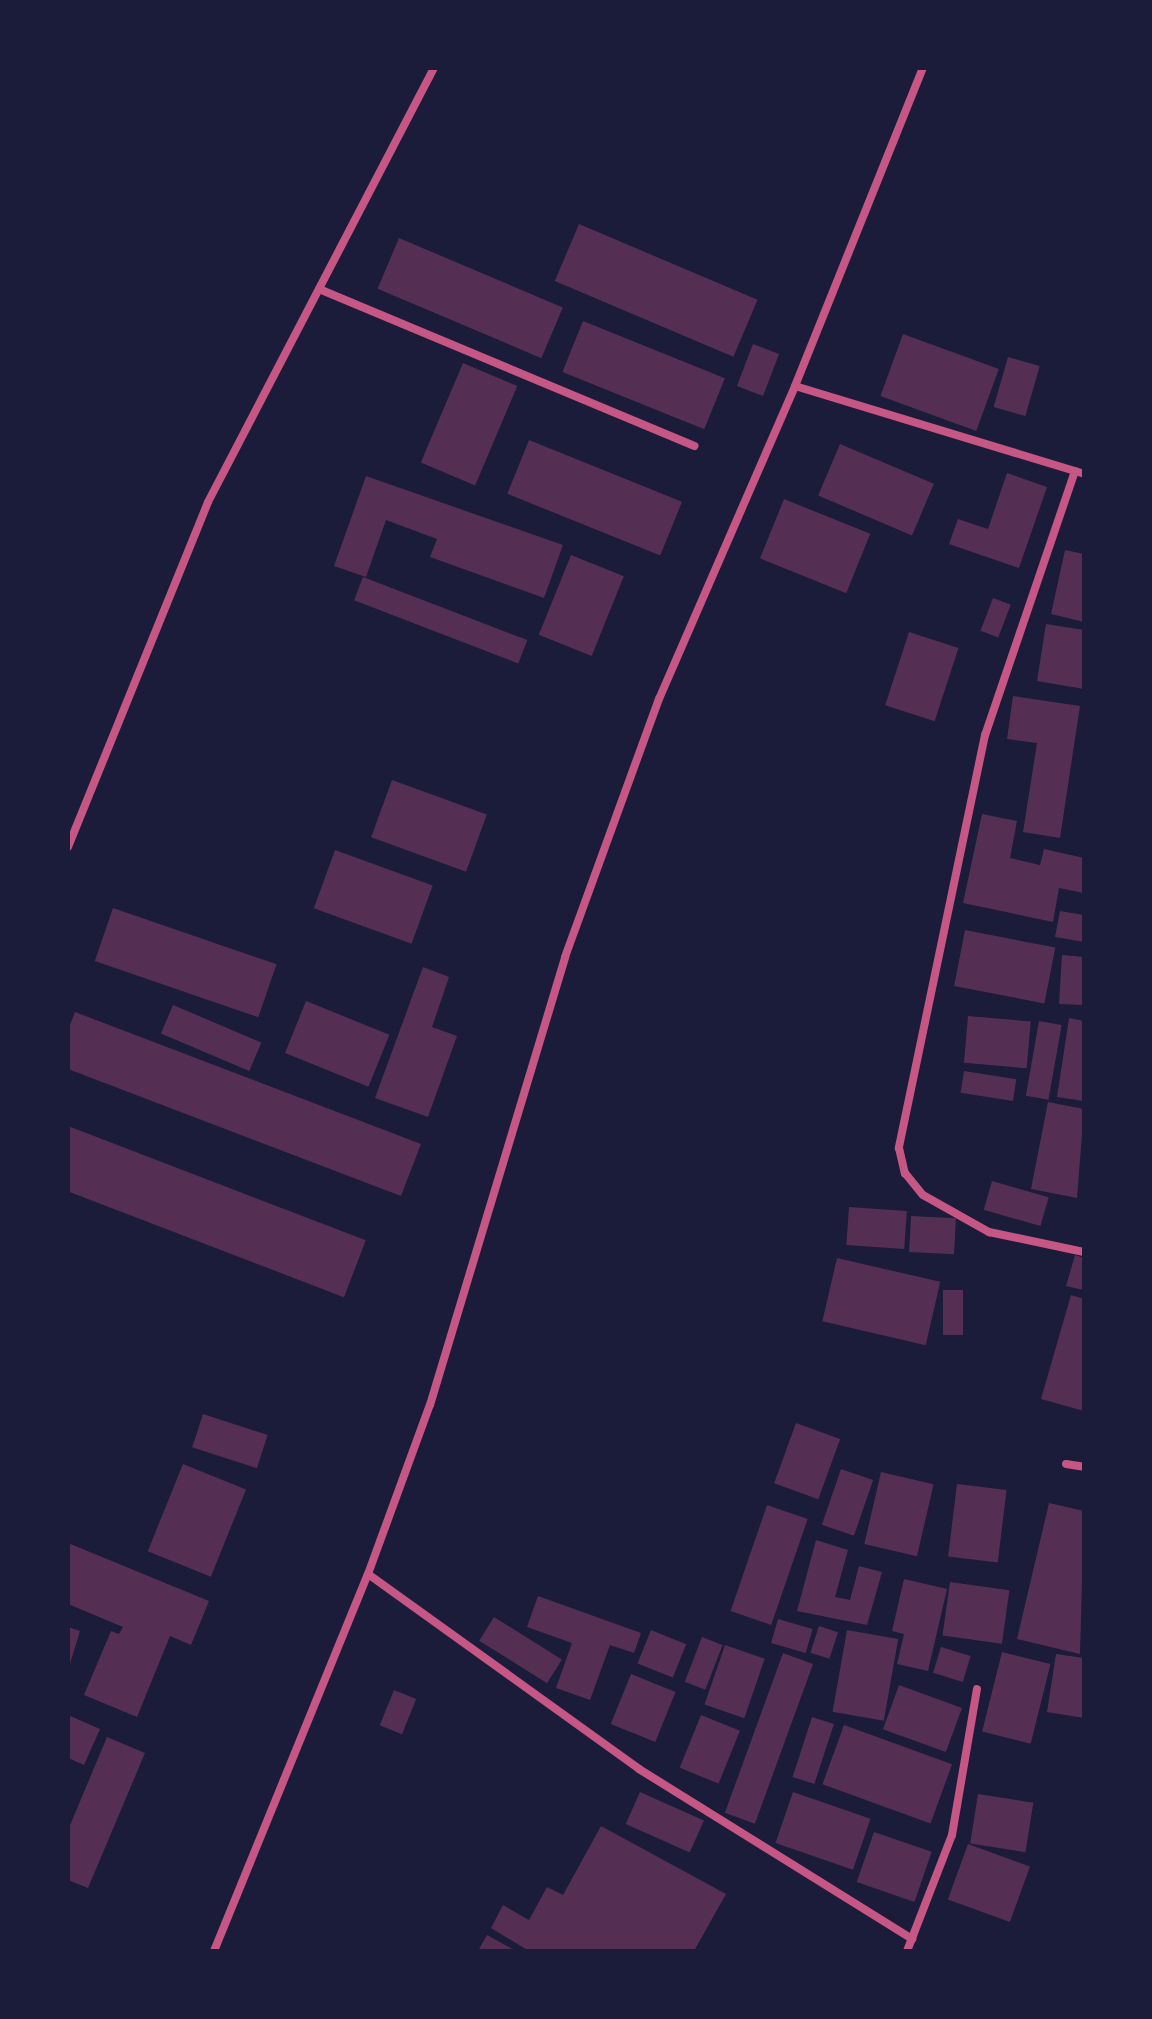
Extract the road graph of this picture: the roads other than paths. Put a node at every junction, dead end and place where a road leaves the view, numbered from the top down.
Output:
1 (434, 68) edge
2 (923, 68) edge
3 (319, 289) junction
4 (795, 386) junction
5 (694, 446) dead end
6 (1079, 472) edge
7 (68, 847) edge
8 (1084, 1252) edge
9 (1066, 1464) dead end
10 (1084, 1467) edge
11 (368, 1574) junction
12 (977, 1689) dead end
13 (912, 1939) junction
14 (214, 1951) edge
15 (907, 1951) edge

1 - 3 street
2 - 4 street
3 - 5 street
3 - 7 street
4 - 6 street
4 - 11 street
6 - 8 street
9 - 10 street
11 - 13 street
11 - 14 street
12 - 13 street
13 - 15 street

